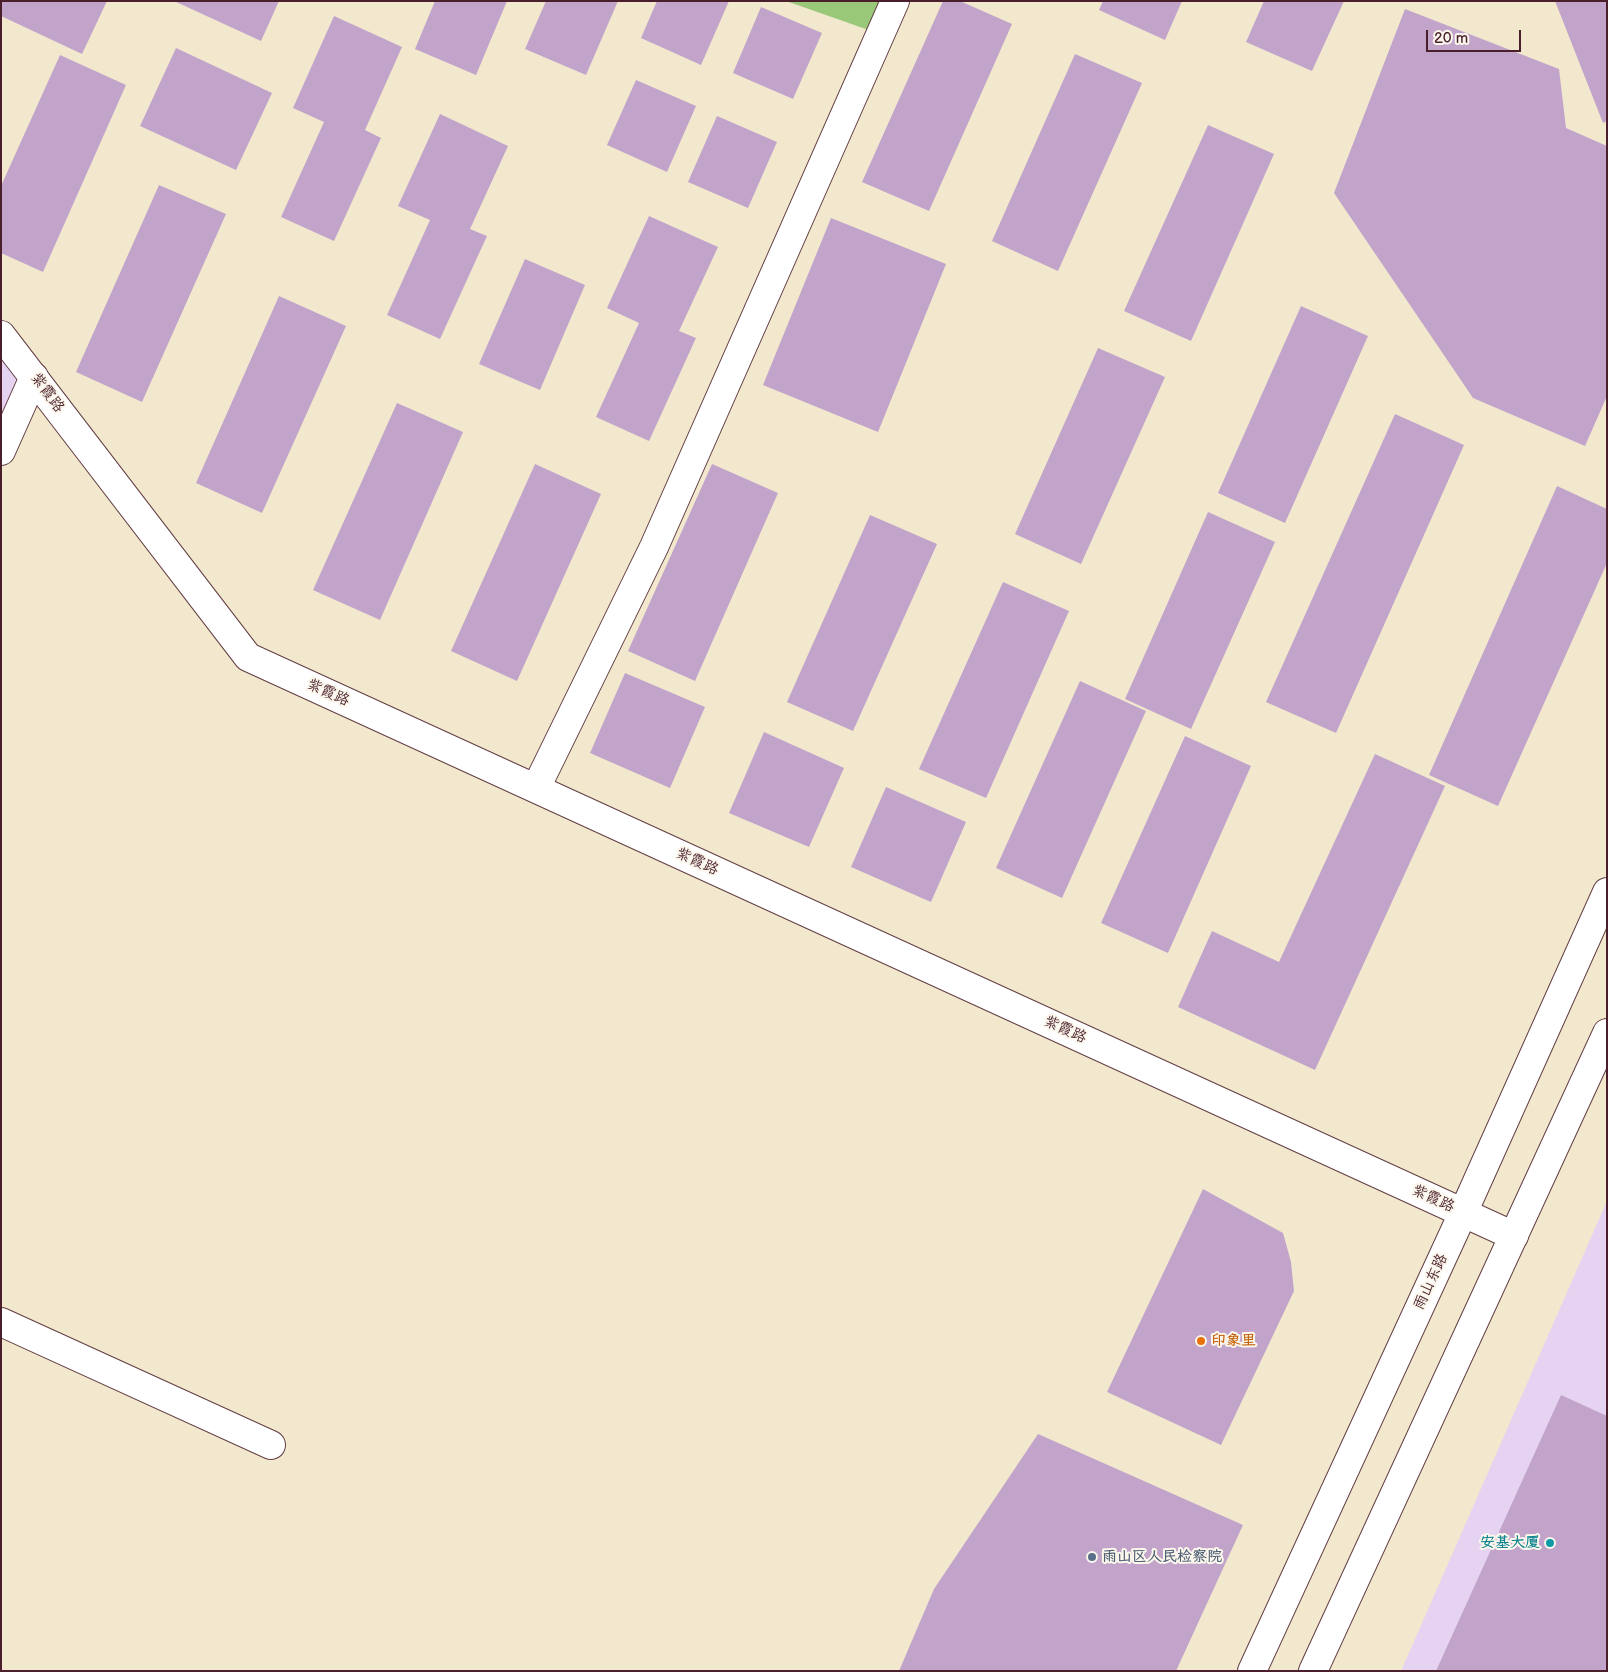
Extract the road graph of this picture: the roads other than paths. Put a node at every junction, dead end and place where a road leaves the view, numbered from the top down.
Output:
1 (894, 1) edge
2 (1, 335) edge
3 (34, 377) junction
4 (1, 451) edge
5 (536, 788) junction
6 (1607, 892) edge
7 (1604, 1049) edge
8 (1463, 1213) junction
9 (1514, 1236) junction
10 (1, 1322) edge
11 (271, 1445) dead end
12 (1252, 1671) edge
13 (1313, 1671) edge

1 - 5 street
2 - 3 street, 紫霞路
3 - 4 street
3 - 5 street, 紫霞路
5 - 8 street, 紫霞路
6 - 8 street, 雨山东路
7 - 9 street
8 - 9 street, 紫霞路
8 - 12 street, 雨山东路
9 - 13 street
10 - 11 street

